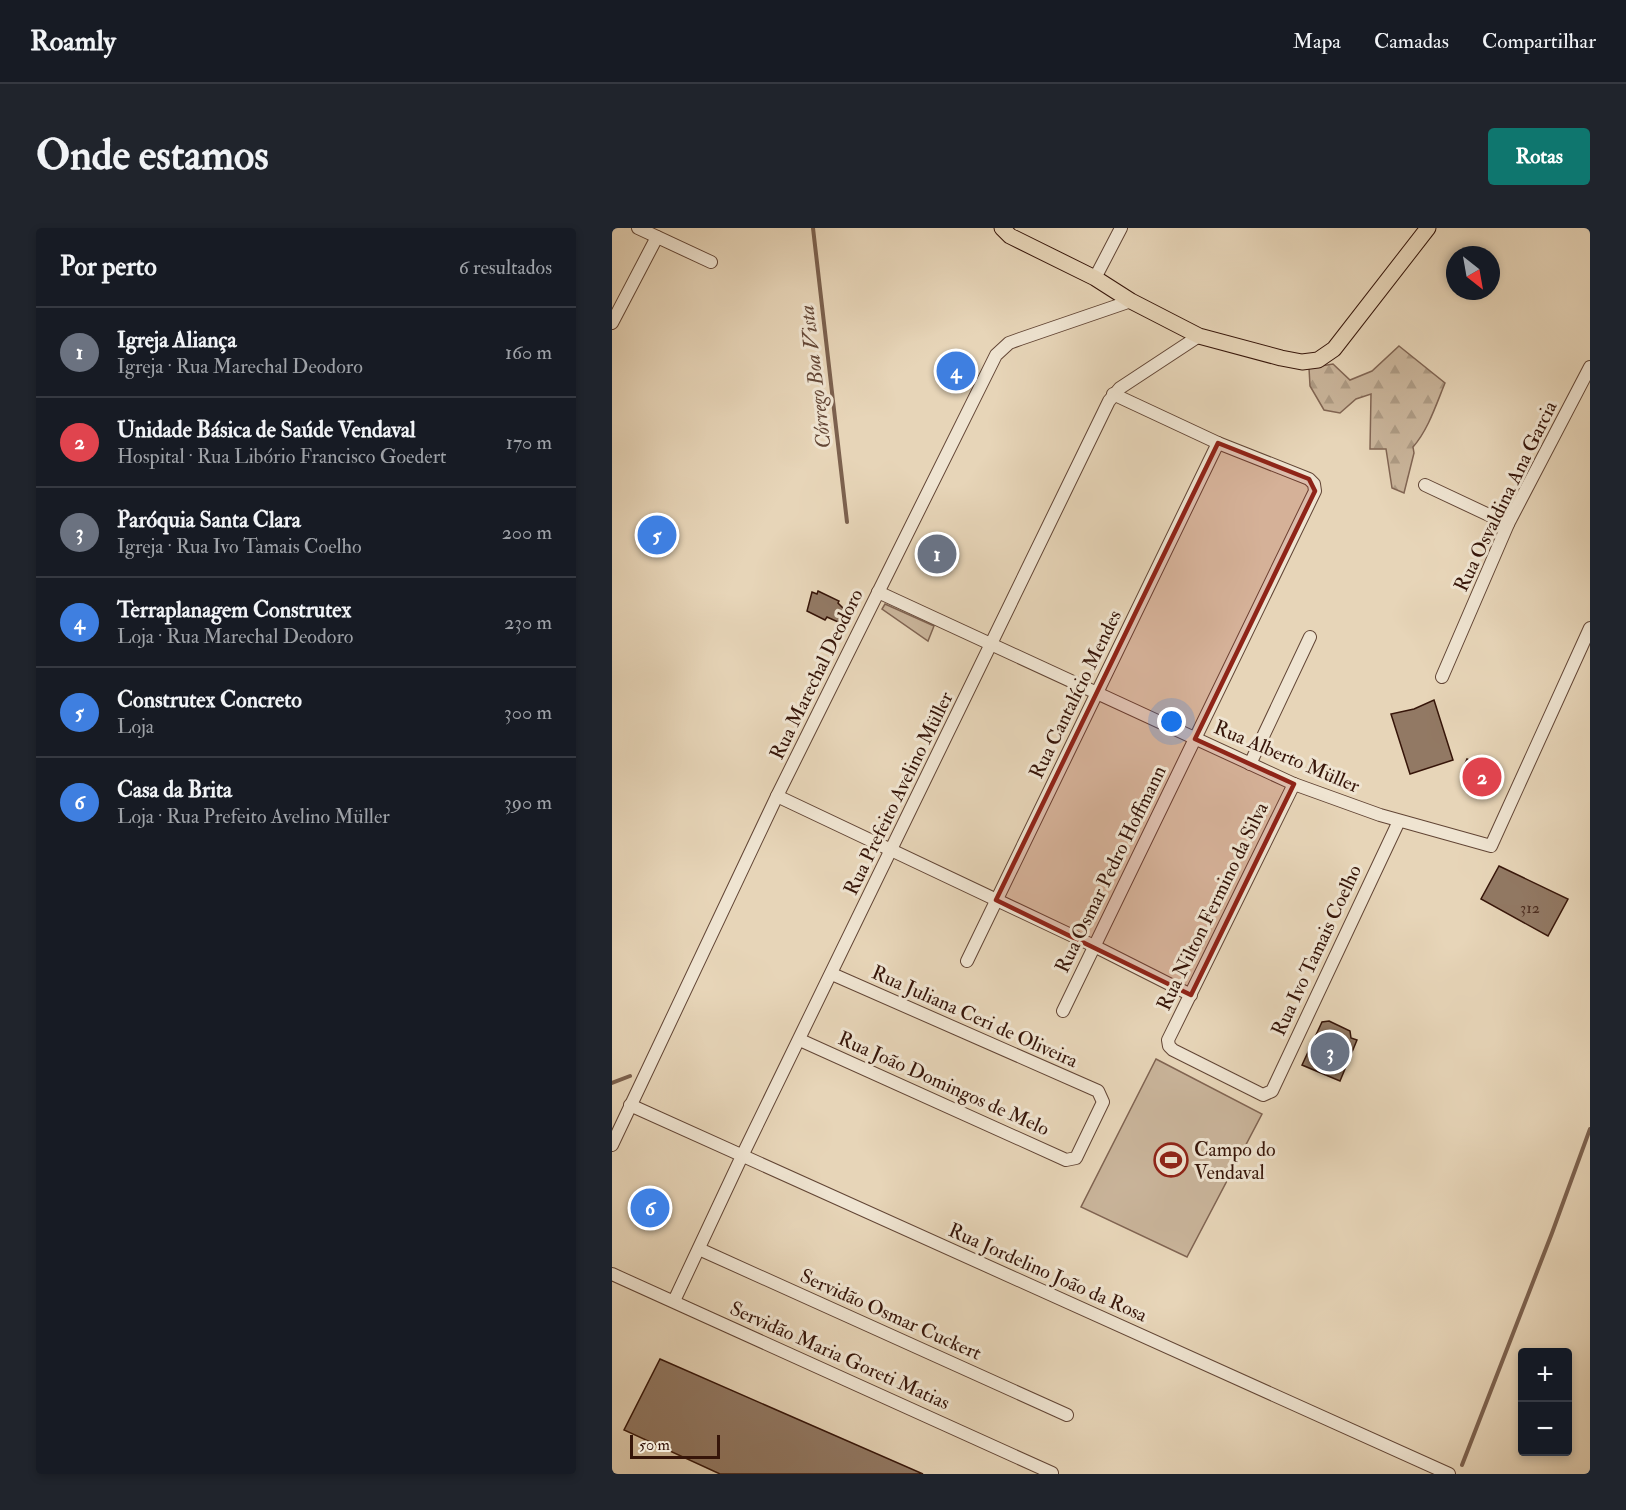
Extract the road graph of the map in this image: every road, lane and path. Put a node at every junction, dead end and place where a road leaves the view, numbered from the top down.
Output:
1 (638, 228) edge
2 (1002, 228) edge
3 (1121, 228) edge
4 (1428, 228) edge
5 (657, 237) junction
6 (711, 262) dead end
7 (1095, 279) junction
8 (1131, 301) junction
9 (612, 323) edge
10 (1199, 336) junction
11 (1590, 367) edge
12 (1113, 394) junction
13 (1218, 443) junction
14 (1425, 485) dead end
15 (1508, 524) junction
16 (878, 592) junction
17 (1590, 628) edge
18 (1310, 637) dead end
19 (991, 645) junction
20 (1442, 677) dead end
21 (1096, 693) junction
22 (1195, 739) junction
23 (1250, 764) junction
24 (1293, 784) junction
25 (777, 796) junction
26 (1399, 821) junction
27 (892, 850) junction
28 (996, 900) junction
29 (1094, 946) junction
30 (967, 961) dead end
31 (832, 974) junction
32 (1191, 995) junction
33 (1063, 1011) dead end
34 (800, 1040) junction
35 (1169, 1046) joint
36 (630, 1105) junction
37 (612, 1145) edge
38 (742, 1156) junction
39 (1072, 1159) joint
40 (699, 1249) junction
41 (612, 1274) edge
42 (674, 1301) junction
43 (1067, 1415) dead end
44 (1052, 1473) edge
45 (1449, 1474) edge

1 - 5 street
2 - 7 main road
3 - 7 street
4 - 10 main road
5 - 6 street
5 - 9 street
7 - 8 main road
8 - 10 main road
8 - 16 street, Rua Marechal Deodoro
10 - 12 street
11 - 15 street, Rua Osvaldina Ana Garcia
12 - 13 street
12 - 19 street, Rua Prefeito Avelino Müller
13 - 21 street, Rua Cantalício Mendes
13 - 22 street, Rua Osmar Pedro Hoffmann
14 - 15 street
15 - 20 street, Rua Osvaldina Ana Garcia
16 - 19 street, Rua Alberto Müller
16 - 25 street, Rua Marechal Deodoro
17 - 26 street, Rua Alberto Müller
18 - 23 street
19 - 21 street, Rua Alberto Müller
19 - 27 street, Rua Prefeito Avelino Müller
21 - 22 street, Rua Alberto Müller
21 - 28 street, Rua Cantalício Mendes
22 - 23 street, Rua Alberto Müller
22 - 29 street, Rua Osmar Pedro Hoffmann
23 - 24 street, Rua Alberto Müller
24 - 26 street, Rua Alberto Müller
24 - 32 street, Rua Nilton Fermino da Silva
25 - 27 street
25 - 36 street, Rua Marechal Deodoro
26 - 35 street, Rua Ivo Tamais Coelho
27 - 28 street
27 - 31 street, Rua Prefeito Avelino Müller
28 - 29 street
28 - 30 street, Rua Cantalício Mendes
29 - 32 street
29 - 33 street, Rua Osmar Pedro Hoffmann
31 - 34 street, Rua Prefeito Avelino Müller
31 - 39 street, Rua Juliana Ceri de Oliveira
32 - 35 street, Rua Nilton Fermino da Silva
34 - 38 street, Rua Prefeito Avelino Müller
34 - 39 street, Rua João Domingos de Melo
36 - 37 street, Rua Marechal Deodoro
36 - 38 street, Rua Jordelino João da Rosa
38 - 40 street, Rua Prefeito Avelino Müller
38 - 45 street, Rua Jordelino João da Rosa
40 - 42 street, Rua Prefeito Avelino Müller
40 - 43 street, Servidão Osmar Cuckert
41 - 42 street, Servidão Maria Goreti Matias
42 - 44 street, Servidão Maria Goreti Matias

